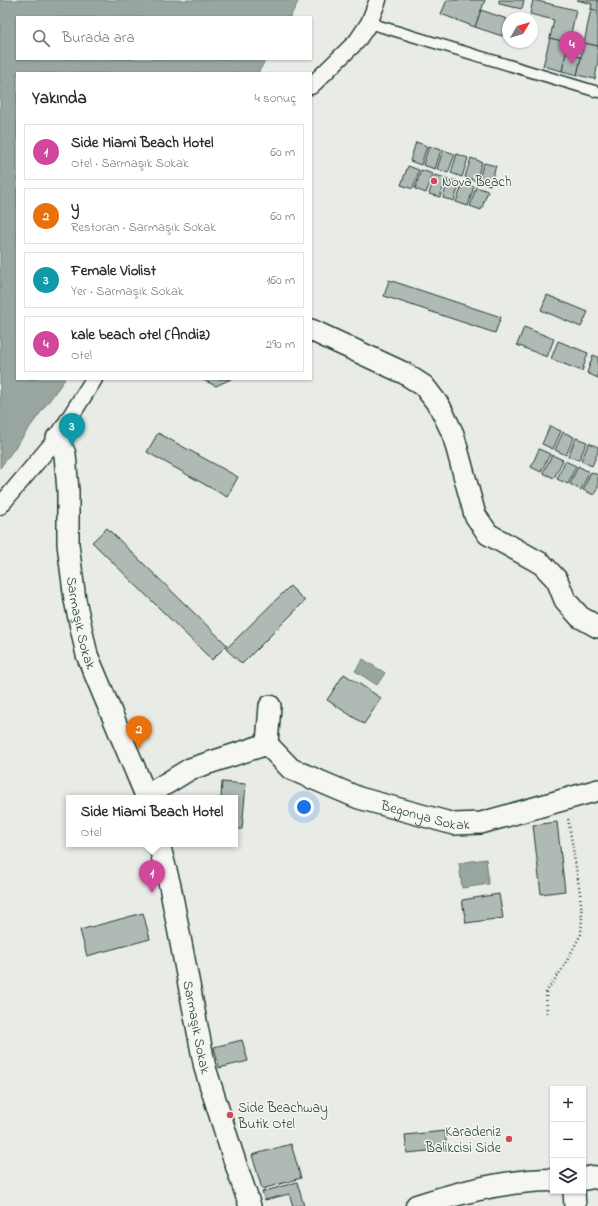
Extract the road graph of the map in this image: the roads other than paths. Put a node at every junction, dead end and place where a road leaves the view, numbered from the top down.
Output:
1 (378, 0) edge
2 (369, 23) junction
3 (312, 85) edge
4 (598, 92) edge
5 (312, 330) edge
6 (93, 380) edge
7 (57, 438) junction
8 (0, 506) edge
9 (598, 627) edge
10 (270, 706) dead end
11 (267, 744) junction
12 (598, 790) edge
13 (146, 795) edge
14 (150, 795) edge
15 (160, 847) edge
16 (586, 1178) edge
17 (598, 1178) edge
18 (550, 1180) edge
19 (574, 1194) edge
20 (250, 1206) edge
21 (417, 1206) edge
22 (575, 1206) edge

1 - 2 street
2 - 3 street
2 - 4 lane
5 - 9 street
6 - 7 street
7 - 8 street
7 - 13 street, Sarmaşık Sokak
10 - 11 street
11 - 12 street, Begonya Sokak
11 - 14 street
15 - 20 street, Sarmaşık Sokak
16 - 17 main road
18 - 21 main road
19 - 22 street

